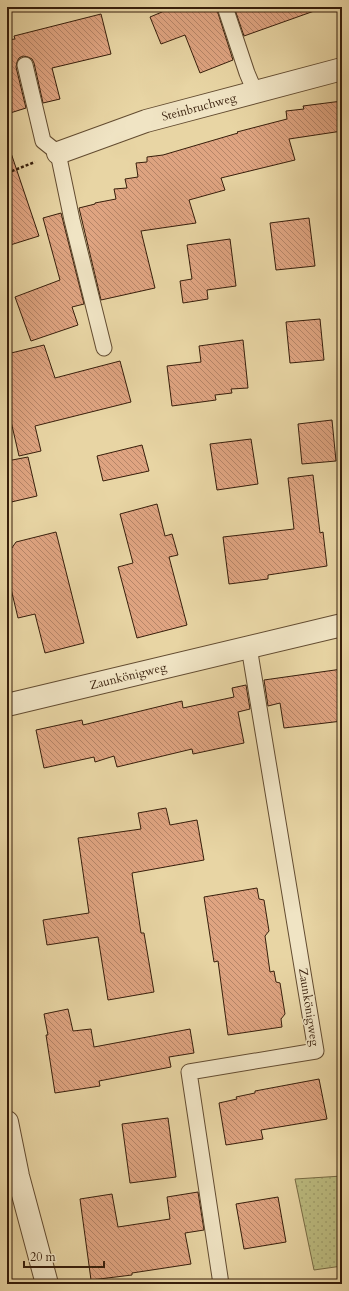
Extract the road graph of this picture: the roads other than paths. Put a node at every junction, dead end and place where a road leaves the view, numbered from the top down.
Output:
1 (225, 7) edge
2 (25, 65) dead end
3 (342, 69) edge
4 (255, 92) junction
5 (58, 153) junction
6 (104, 348) dead end
7 (342, 625) edge
8 (249, 647) junction
9 (7, 705) edge
10 (7, 1122) edge
11 (13, 1178) edge
12 (47, 1284) edge
13 (221, 1284) edge

1 - 4 lane
2 - 5 lane
3 - 4 street, Steinbruchweg
4 - 5 street, Steinbruchweg
5 - 6 lane
7 - 8 street, Zaunkönigweg
8 - 9 street, Zaunkönigweg
8 - 13 lane, Zaunkönigweg
10 - 11 street
11 - 12 street

